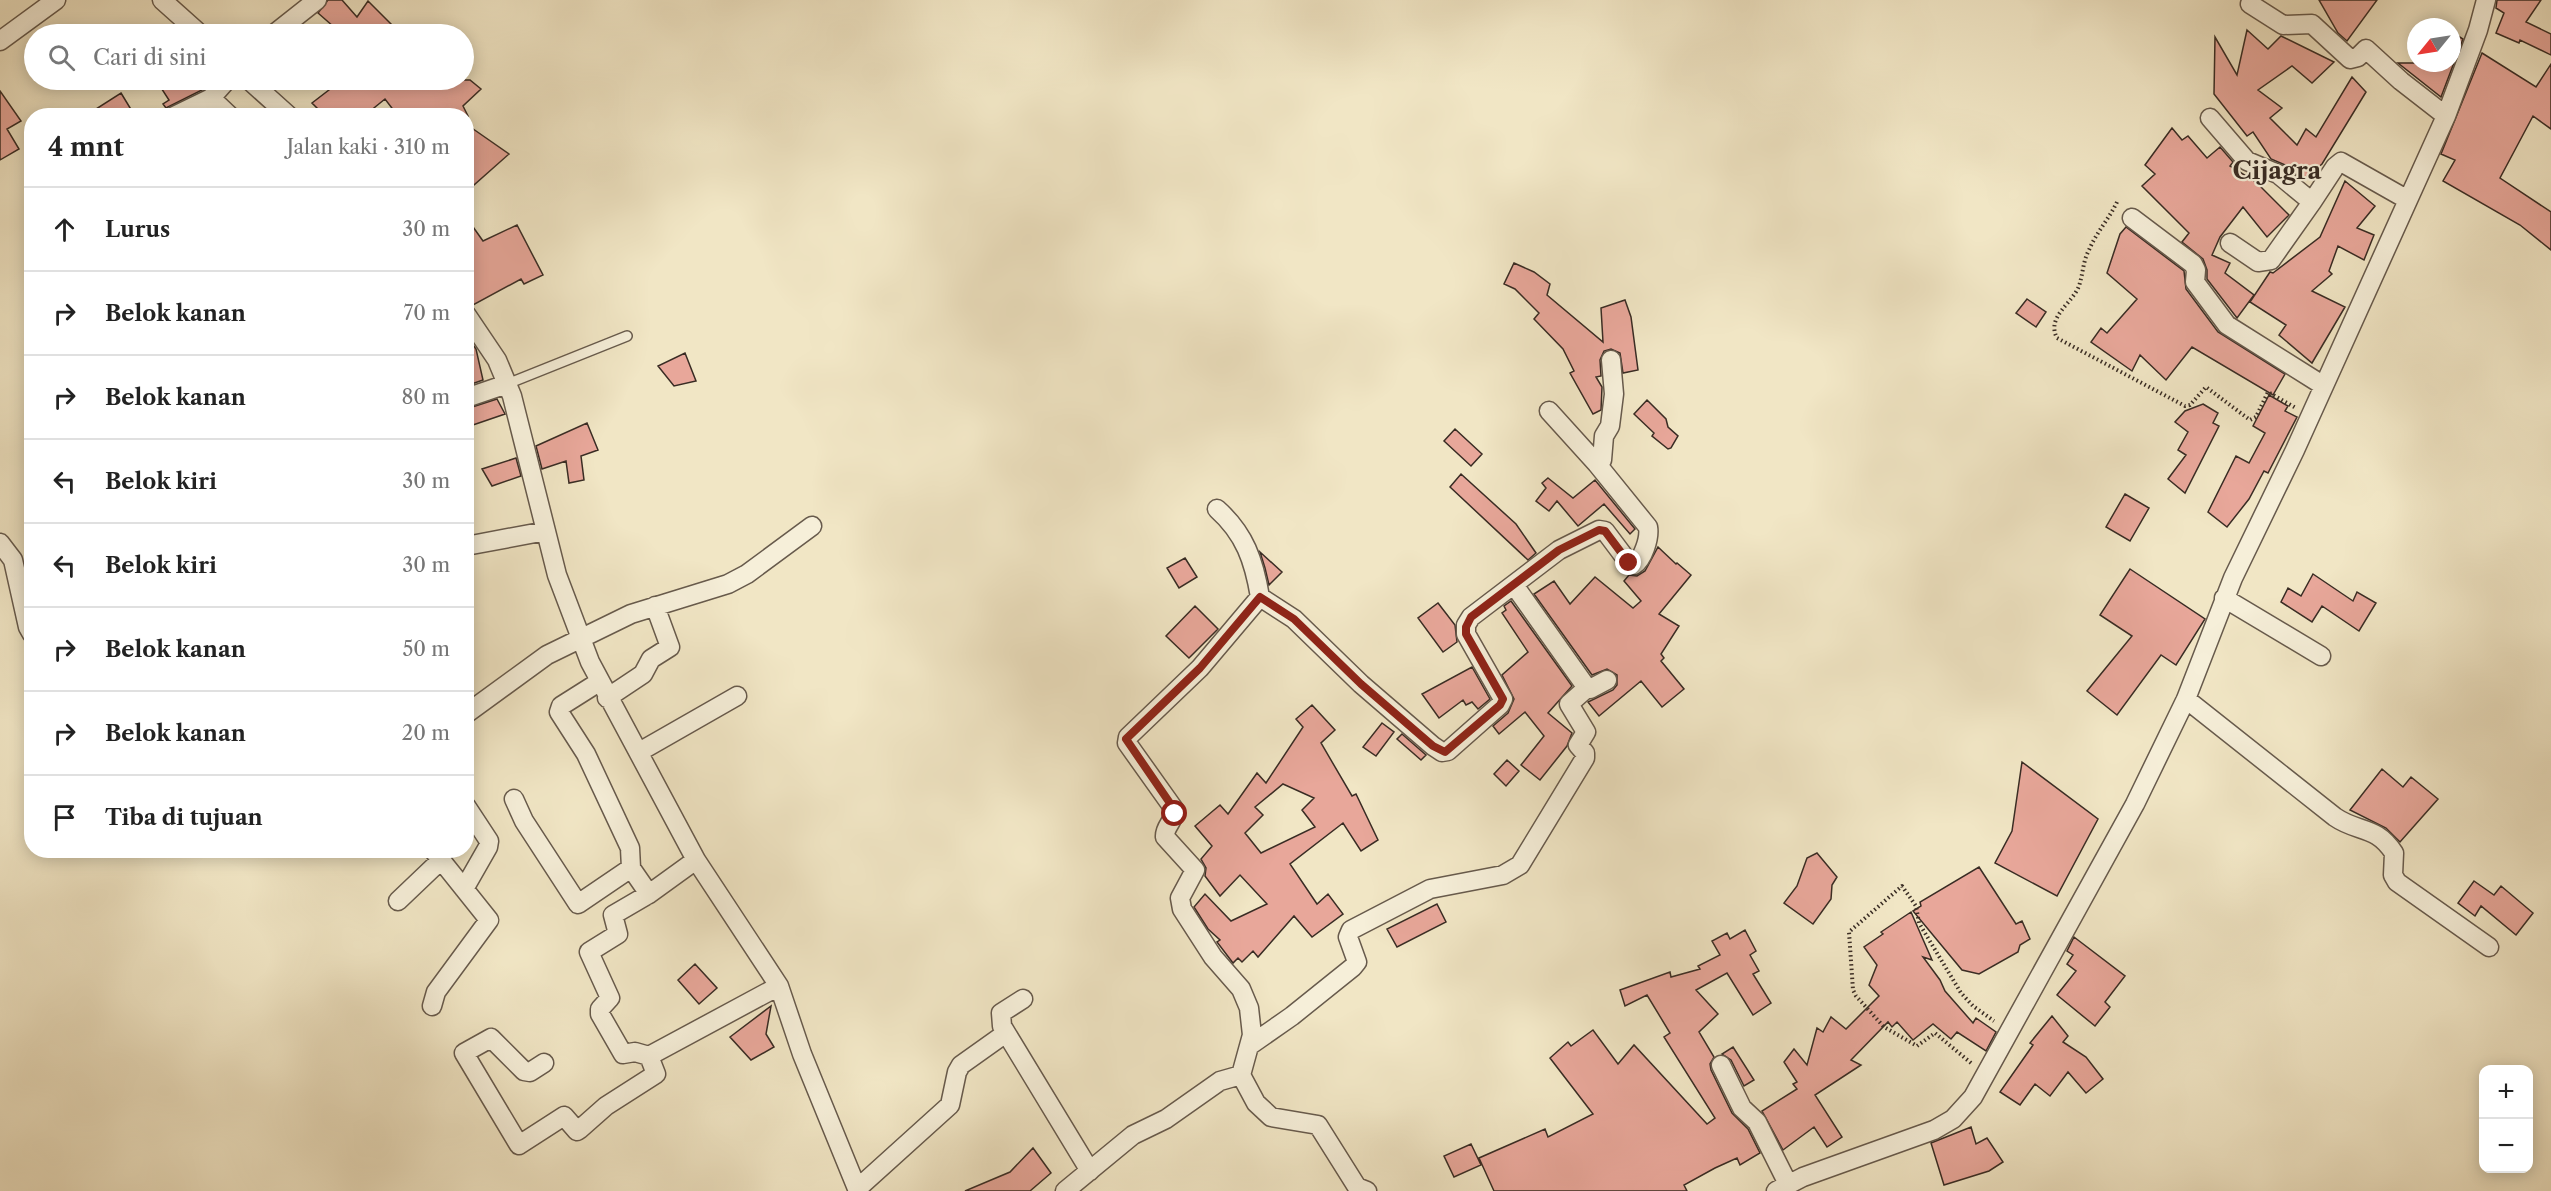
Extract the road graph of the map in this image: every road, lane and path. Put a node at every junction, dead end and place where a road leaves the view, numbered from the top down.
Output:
1 (56, 0) edge
2 (162, 0) edge
3 (317, 0) edge
4 (2486, 0) edge
5 (2250, 4) dead end
6 (189, 24) edge
7 (287, 24) edge
8 (0, 41) edge
9 (218, 90) edge
10 (260, 90) edge
11 (211, 98) junction
12 (190, 108) edge
13 (222, 108) edge
14 (281, 108) edge
15 (2446, 116) junction
16 (2210, 118) dead end
17 (2408, 200) junction
18 (2116, 202) dead end
19 (2312, 202) junction
20 (2132, 218) dead end
21 (2230, 243) dead end
22 (474, 326) edge
23 (627, 336) dead end
24 (1611, 360) dead end
25 (507, 384) junction
26 (2324, 386) junction
27 (474, 395) edge
28 (1549, 411) dead end
29 (2310, 416) junction
30 (1597, 464) junction
31 (1217, 509) dead end
32 (813, 526) dead end
33 (546, 531) junction
34 (0, 543) edge
35 (474, 544) edge
36 (1514, 585) junction
37 (1260, 597) junction
38 (2224, 598) junction
39 (655, 606) junction
40 (24, 609) edge
41 (580, 639) junction
42 (2321, 656) dead end
43 (1607, 680) dead end
44 (1587, 688) junction
45 (603, 690) junction
46 (737, 696) dead end
47 (2186, 699) junction
48 (474, 708) edge
49 (639, 752) junction
50 (514, 799) dead end
51 (474, 818) edge
52 (434, 858) edge
53 (439, 858) edge
54 (696, 860) junction
55 (631, 868) junction
56 (464, 889) junction
57 (649, 894) junction
58 (398, 901) dead end
59 (2489, 946) dead end
60 (779, 986) junction
61 (1023, 999) dead end
62 (432, 1006) dead end
63 (2010, 1032) junction
64 (1006, 1033) junction
65 (1249, 1046) junction
66 (649, 1056) junction
67 (544, 1064) dead end
68 (1721, 1065) dead end
69 (1241, 1076) junction
70 (1986, 1076) junction
71 (1090, 1171) junction
72 (1782, 1188) edge
73 (857, 1190) edge
74 (1065, 1191) edge
75 (1367, 1191) edge

1 - 8 street
2 - 6 street
3 - 7 street
4 - 15 street
5 - 15 street
9 - 11 street
10 - 14 street
11 - 12 street
11 - 13 street
15 - 17 street
16 - 19 street
17 - 19 street
17 - 26 street
18 - 29 path
19 - 21 street
20 - 26 street
22 - 25 street
23 - 25 lane
24 - 30 street
25 - 27 street
25 - 33 street
26 - 29 street
28 - 30 street
29 - 38 street
30 - 36 street
31 - 37 street
32 - 39 street
33 - 35 street
33 - 41 street
34 - 40 street
36 - 37 street
36 - 44 street
37 - 65 street
38 - 42 street
38 - 47 street
39 - 41 street
39 - 45 street
41 - 45 street
41 - 48 street
43 - 44 street
44 - 65 street
45 - 49 street
45 - 55 street
46 - 49 street
47 - 59 street
47 - 63 street
49 - 54 street
50 - 55 street
51 - 56 street
52 - 58 street
53 - 56 street
54 - 57 street
54 - 60 street
55 - 57 street
56 - 62 street
57 - 66 street
60 - 66 street
60 - 73 street
61 - 64 street
63 - 70 street
63 - 70 path
64 - 71 street
64 - 73 street
65 - 69 street
66 - 67 street
68 - 72 street
69 - 71 street
69 - 75 street
70 - 72 street
71 - 74 street

